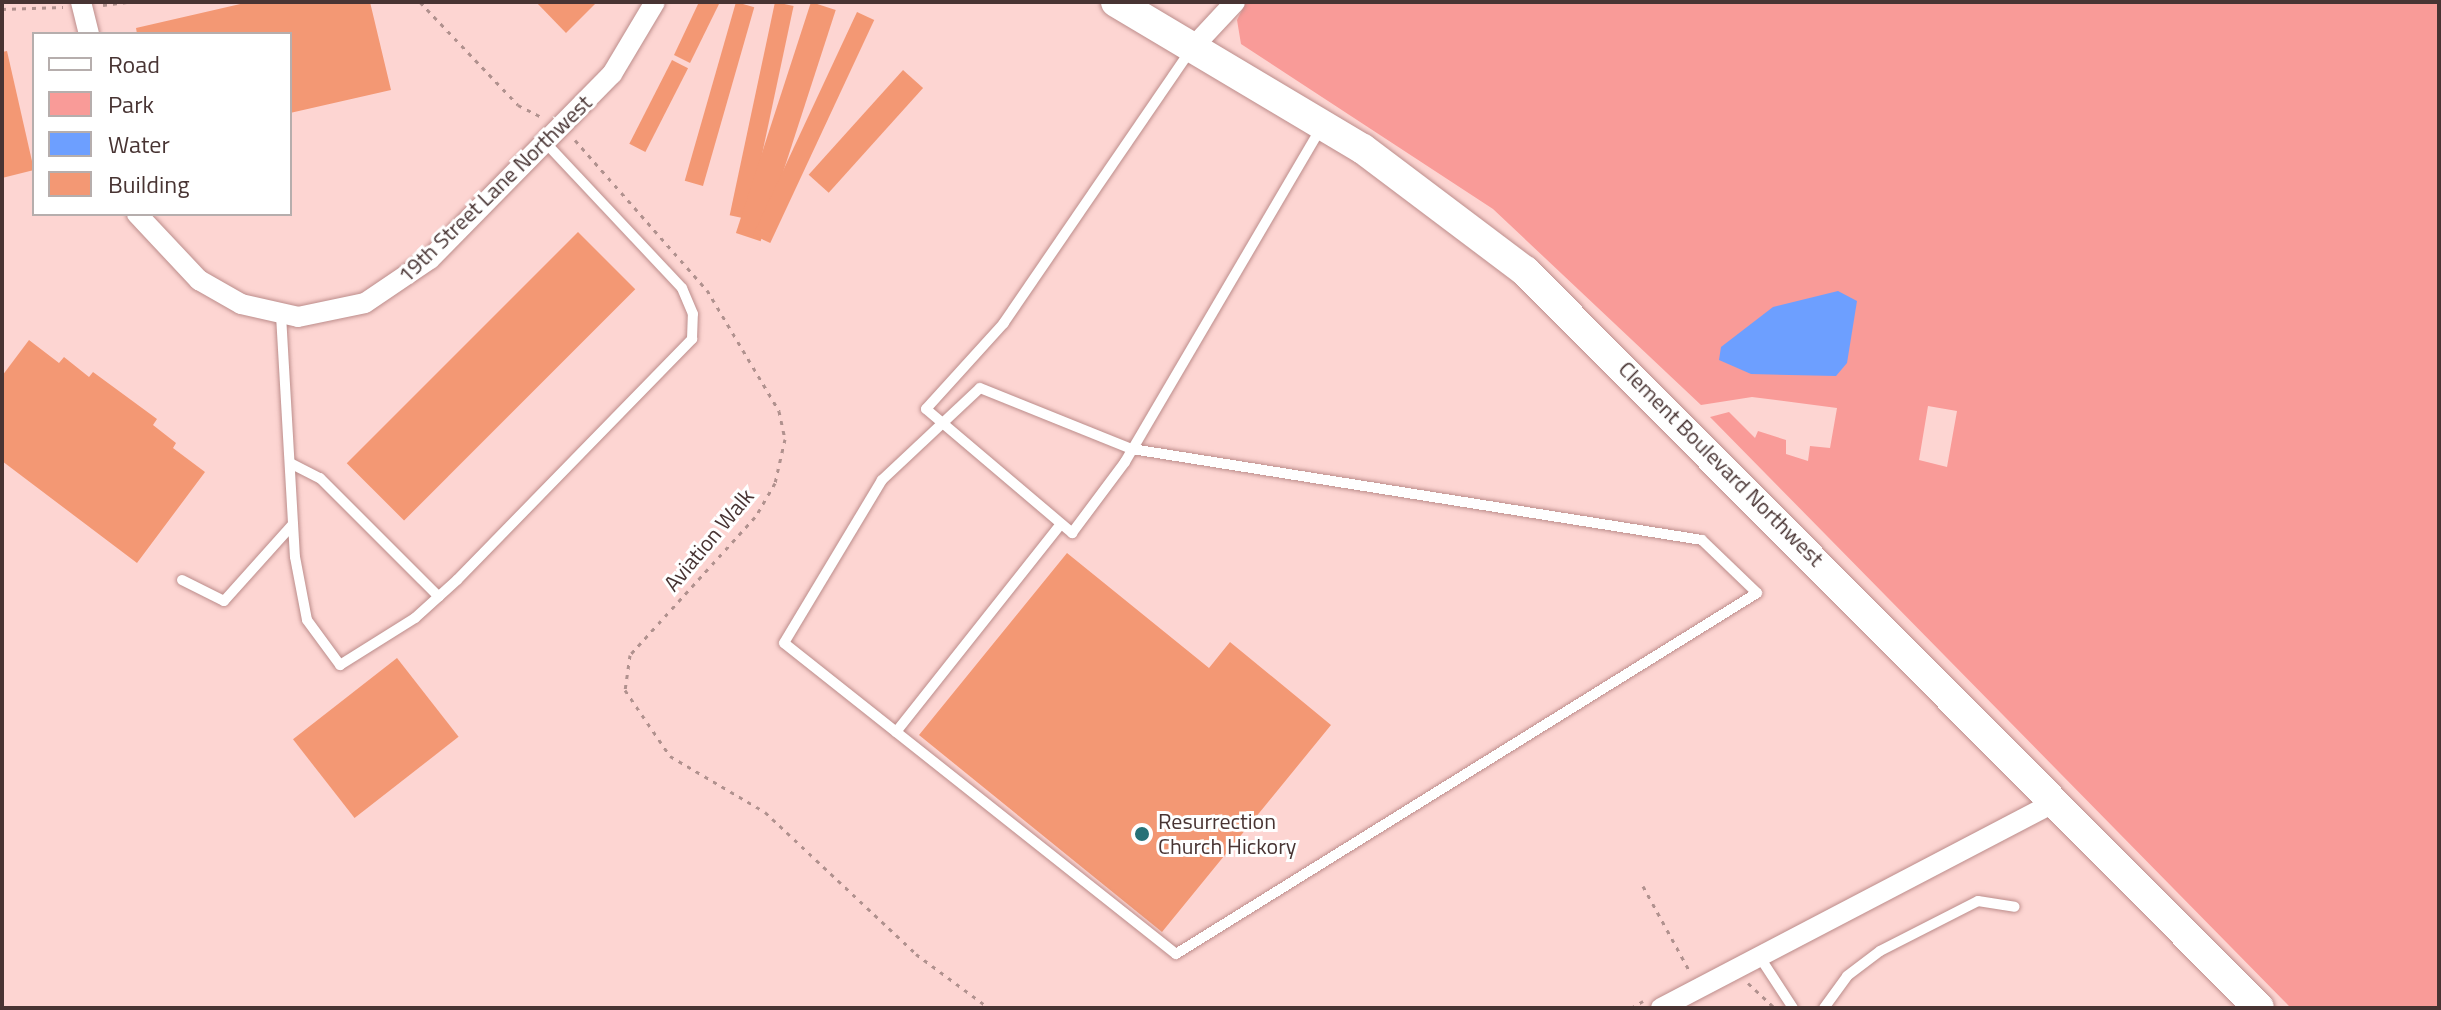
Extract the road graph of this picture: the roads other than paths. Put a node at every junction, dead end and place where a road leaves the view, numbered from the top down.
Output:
1 (81, 2) edge
2 (655, 2) edge
3 (1116, 2) edge
4 (1235, 2) edge
5 (88, 32) edge
6 (1194, 46) junction
7 (1323, 124) junction
8 (545, 142) junction
9 (139, 216) edge
10 (281, 315) junction
11 (942, 423) junction
12 (1132, 449) junction
13 (290, 463) junction
14 (293, 524) junction
15 (1061, 524) junction
16 (182, 580) dead end
17 (439, 597) junction
18 (896, 732) junction
19 (2055, 802) junction
20 (2015, 907) dead end
21 (1759, 956) junction
22 (1661, 1008) edge
23 (1793, 1008) edge
24 (1824, 1008) edge
25 (2259, 1008) edge

1 - 5 street
2 - 8 street, 19th Street Lane Northwest
3 - 6 street, Clement Boulevard Northwest
4 - 6 street
6 - 7 street, Clement Boulevard Northwest
6 - 11 lane
7 - 12 lane
7 - 19 street, Clement Boulevard Northwest
8 - 10 street, 19th Street Lane Northwest
8 - 17 lane
9 - 10 street, 19th Street Lane Northwest
10 - 13 lane
11 - 12 lane
11 - 15 lane
11 - 18 lane
12 - 15 lane
12 - 18 lane
13 - 14 lane
13 - 17 lane
14 - 16 lane
14 - 17 lane
15 - 18 lane
19 - 21 street
19 - 25 street, Clement Boulevard Northwest
20 - 24 lane
21 - 22 street
21 - 23 lane

